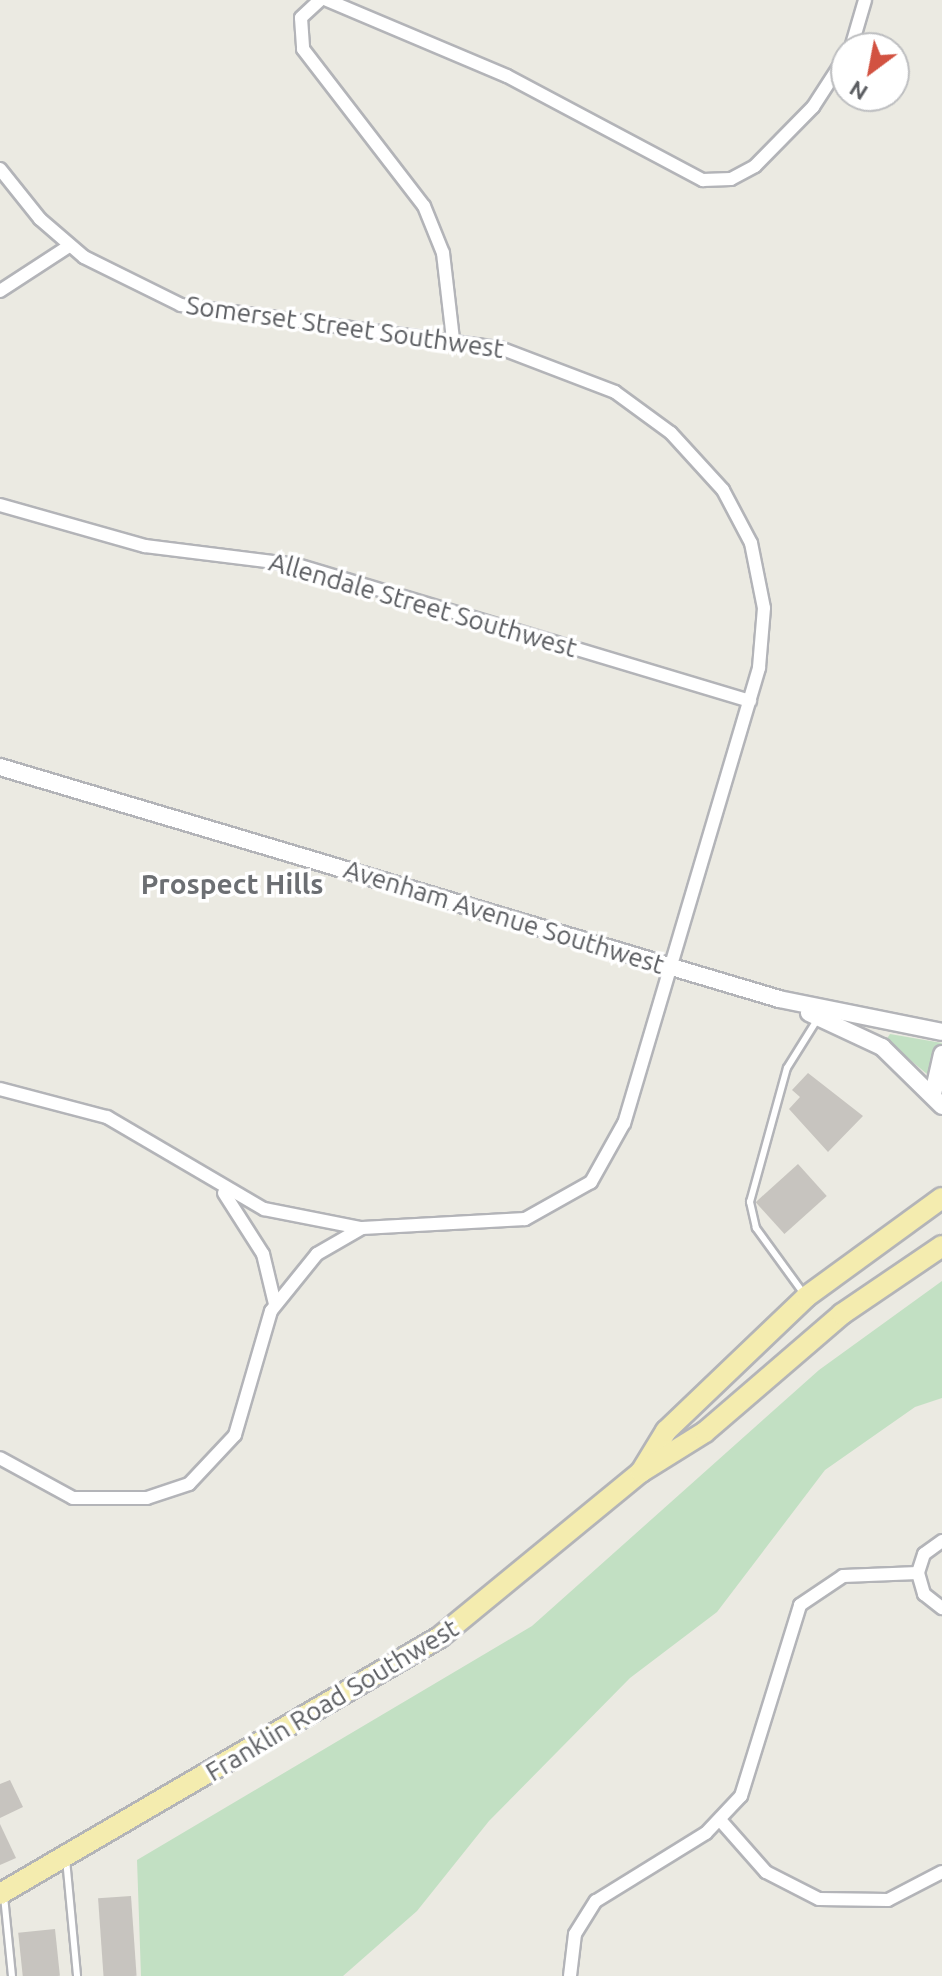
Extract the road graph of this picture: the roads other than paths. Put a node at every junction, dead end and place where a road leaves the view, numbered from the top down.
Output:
1 (320, 0) edge
2 (327, 0) edge
3 (865, 0) edge
4 (856, 32) edge
5 (830, 81) edge
6 (0, 169) edge
7 (69, 246) junction
8 (0, 291) edge
9 (453, 339) junction
10 (0, 505) edge
11 (750, 701) junction
12 (0, 767) edge
13 (670, 967) junction
14 (779, 999) junction
15 (819, 1018) junction
16 (942, 1032) edge
17 (942, 1054) edge
18 (0, 1089) edge
19 (938, 1100) edge
20 (218, 1187) junction
21 (942, 1198) edge
22 (362, 1228) junction
23 (942, 1246) edge
24 (806, 1297) junction
25 (275, 1304) junction
26 (0, 1458) edge
27 (641, 1472) junction
28 (942, 1541) edge
29 (918, 1573) junction
30 (942, 1608) edge
31 (721, 1821) junction
32 (66, 1859) junction
33 (942, 1872) edge
34 (2, 1893) edge
35 (12, 1976) edge
36 (77, 1976) edge
37 (570, 1976) edge

1 - 9 street
2 - 5 street
3 - 4 street
6 - 7 street, Somerset Street Southwest
7 - 8 street
7 - 9 street, Somerset Street Southwest
9 - 11 street, Somerset Street Southwest
10 - 11 street, Allendale Street Southwest
11 - 13 street, Somerset Street Southwest
12 - 13 street, Avenham Avenue Southwest
13 - 14 street, Avenham Avenue Southwest
13 - 22 street, Somerset Street Southwest
14 - 15 street, Avenham Avenue Southwest
14 - 16 street, Avenham Avenue Southwest
15 - 19 street, Avenham Avenue Southwest
15 - 24 lane
17 - 19 street
18 - 20 street
20 - 22 street
20 - 25 street
21 - 24 main road, Franklin Road Southwest
22 - 25 street
23 - 27 main road, Franklin Road Southwest
24 - 27 main road, Franklin Road Southwest
25 - 26 street
27 - 32 main road, Franklin Road Southwest
28 - 29 street
29 - 30 street
29 - 31 street
31 - 33 street
31 - 37 street
32 - 34 main road, Franklin Road Southwest
32 - 36 lane
34 - 35 lane

